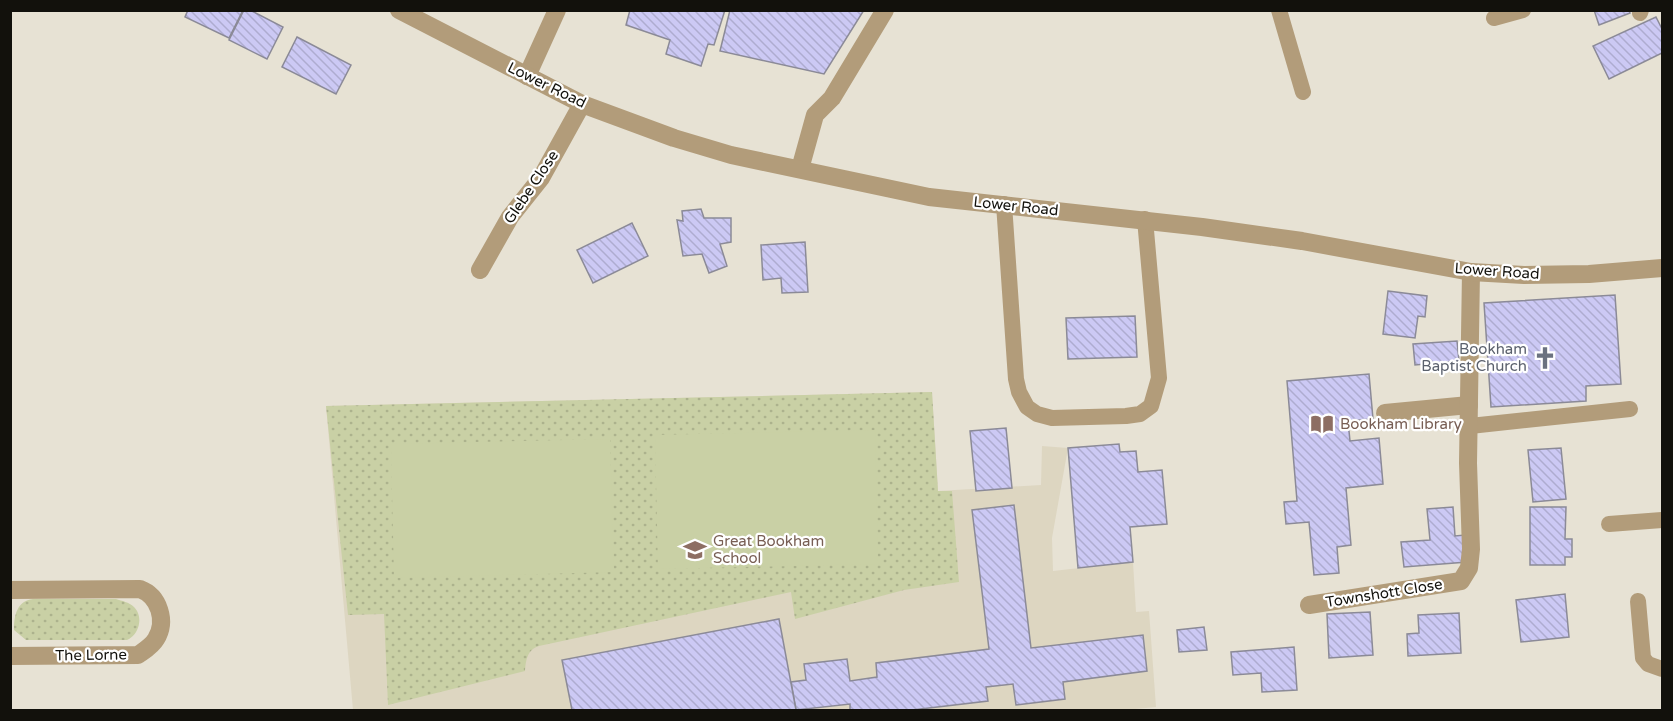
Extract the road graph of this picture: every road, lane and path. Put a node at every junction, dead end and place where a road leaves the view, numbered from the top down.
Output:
1 (399, 10) edge
2 (557, 10) edge
3 (885, 10) edge
4 (1280, 10) edge
5 (1523, 10) edge
6 (1494, 18) dead end
7 (527, 76) junction
8 (1303, 92) dead end
9 (582, 104) junction
10 (800, 169) junction
11 (1004, 204) junction
12 (1145, 219) junction
13 (1662, 268) edge
14 (480, 270) dead end
15 (1471, 272) junction
16 (1469, 405) junction
17 (1630, 410) dead end
18 (1385, 412) dead end
19 (1470, 426) junction
20 (1662, 520) edge
21 (1609, 524) dead end
22 (10, 590) edge
23 (1638, 601) dead end
24 (1309, 605) dead end
25 (10, 656) edge
26 (1662, 669) edge

1 - 7 street, Lower Road
2 - 7 street
3 - 10 street
4 - 8 lane
5 - 6 lane
7 - 9 street, Lower Road
9 - 10 street, Lower Road
9 - 14 street, Glebe Close
10 - 11 street, Lower Road
11 - 12 street, Lower Road
11 - 12 lane
12 - 15 street, Lower Road
13 - 15 street, Lower Road
15 - 16 street, Townshott Close
16 - 18 street
16 - 19 street, Townshott Close
17 - 19 lane
19 - 24 street, Townshott Close
20 - 21 lane
22 - 25 street, The Lorne
23 - 26 lane

